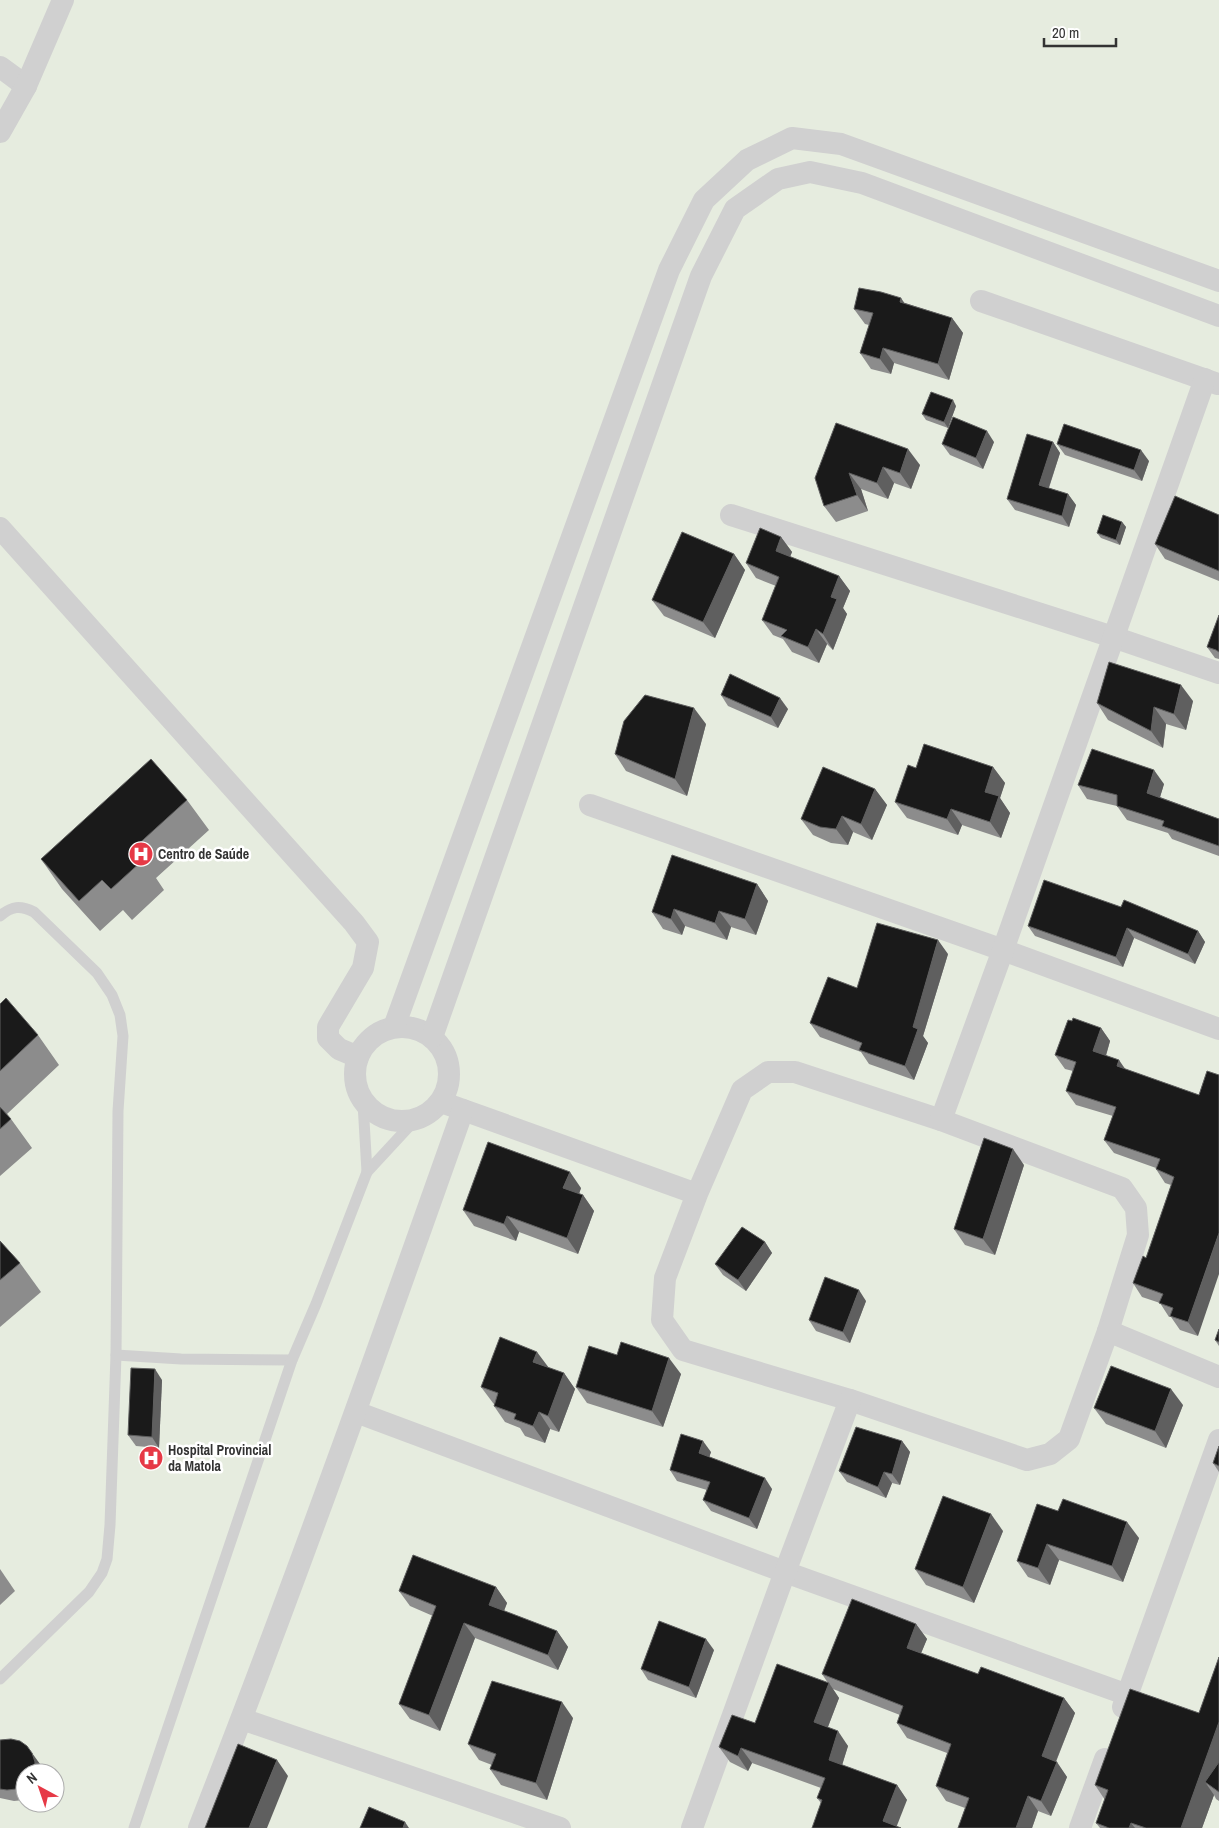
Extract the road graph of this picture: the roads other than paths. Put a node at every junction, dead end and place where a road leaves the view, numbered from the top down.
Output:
1 (63, 0) edge
2 (0, 67) edge
3 (26, 86) junction
4 (0, 132) edge
5 (1219, 281) edge
6 (980, 302) dead end
7 (1219, 316) edge
8 (1212, 382) edge
9 (731, 515) dead end
10 (0, 528) edge
11 (1113, 637) junction
12 (1219, 673) edge
13 (590, 805) dead end
14 (0, 916) edge
15 (1003, 950) junction
16 (394, 1027) junction
17 (1219, 1030) edge
18 (432, 1037) junction
19 (358, 1057) junction
20 (363, 1102) junction
21 (440, 1102) junction
22 (463, 1110) junction
23 (416, 1120) junction
24 (941, 1120) junction
25 (367, 1172) junction
26 (697, 1194) junction
27 (1108, 1331) junction
28 (116, 1355) junction
29 (292, 1360) junction
30 (1219, 1376) edge
31 (850, 1400) junction
32 (356, 1412) junction
33 (1219, 1440) edge
34 (785, 1572) junction
35 (0, 1679) edge
36 (1128, 1695) junction
37 (242, 1719) junction
38 (134, 1828) edge
39 (199, 1828) edge
40 (560, 1828) edge
41 (692, 1828) edge
42 (1080, 1828) edge

1 - 3 street
2 - 3 street
3 - 4 street
5 - 16 street
6 - 8 street
7 - 18 street
8 - 11 street
9 - 11 street
10 - 19 street
11 - 12 street
11 - 15 street
13 - 15 street
14 - 28 lane
15 - 17 street
15 - 24 street
16 - 18 street
16 - 19 street
18 - 21 street
19 - 20 street
20 - 23 street
20 - 25 lane
21 - 22 street
21 - 23 street
22 - 26 street
22 - 32 street
23 - 25 lane
24 - 26 street
24 - 27 street
25 - 29 lane
26 - 31 street
27 - 30 street
27 - 31 street
28 - 29 lane
28 - 35 lane
29 - 38 lane
31 - 34 street
32 - 34 street
32 - 37 street
33 - 36 street
34 - 36 street
34 - 41 street
36 - 42 street
37 - 39 street
37 - 40 street

